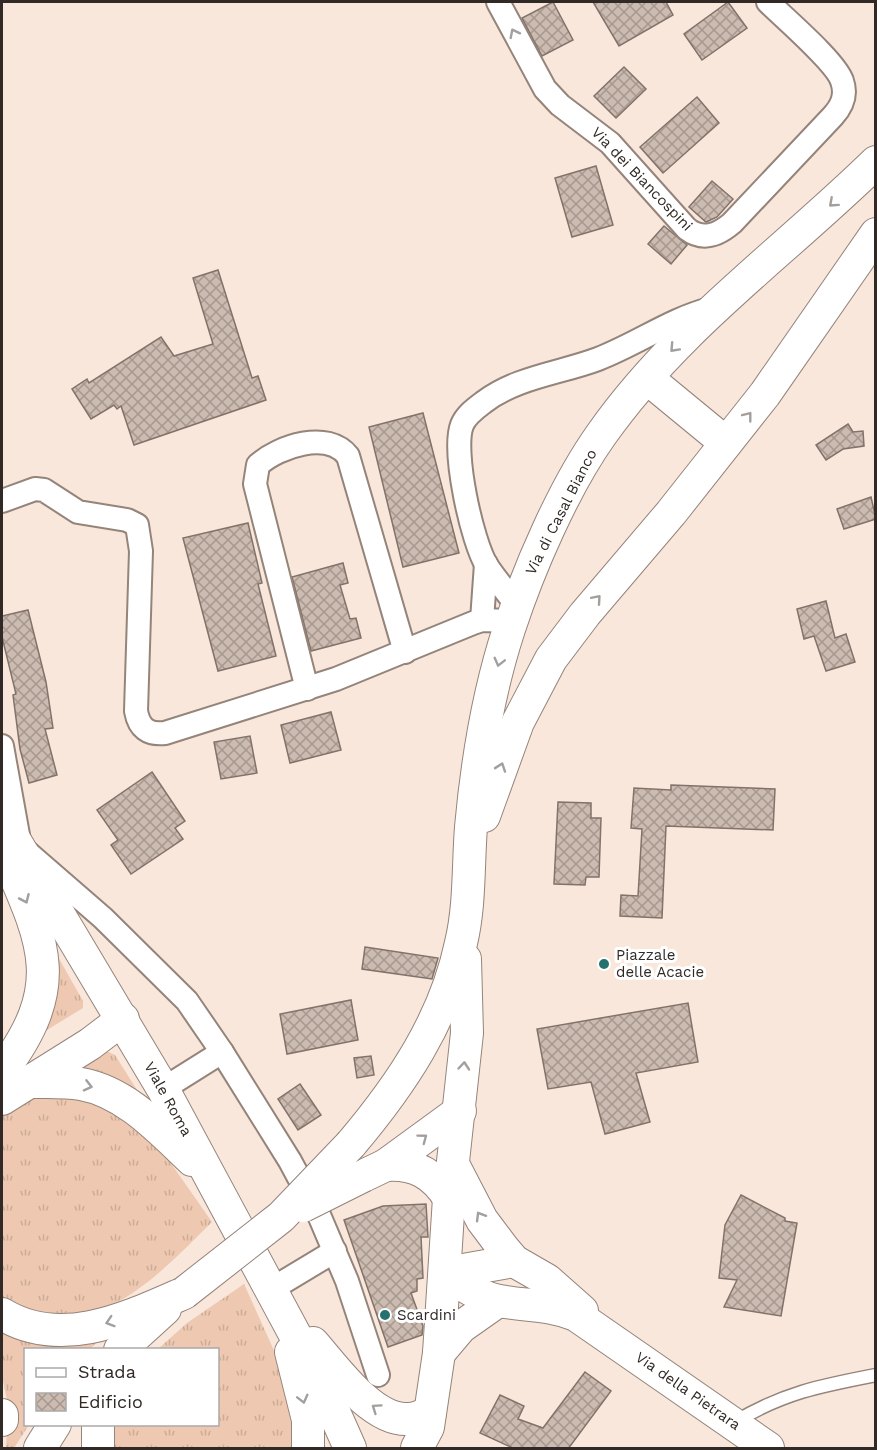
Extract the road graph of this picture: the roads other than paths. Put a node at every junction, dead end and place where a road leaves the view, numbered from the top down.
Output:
1 (498, 2) edge
2 (768, 2) edge
3 (876, 162) edge
4 (871, 243) edge
5 (714, 308) junction
6 (647, 378) junction
7 (726, 443) junction
8 (2, 501) edge
9 (486, 564) junction
10 (504, 616) junction
11 (405, 652) junction
12 (307, 689) junction
13 (2, 746) edge
14 (2, 819) edge
15 (11, 846) edge
16 (468, 862) junction
17 (464, 927) junction
18 (123, 1019) junction
19 (222, 1052) junction
20 (11, 1075) edge
21 (163, 1089) junction
22 (2, 1099) edge
23 (460, 1111) junction
24 (454, 1166) junction
25 (375, 1171) junction
26 (213, 1181) junction
27 (449, 1198) junction
28 (281, 1217) junction
29 (335, 1251) junction
30 (514, 1261) junction
31 (446, 1273) junction
32 (273, 1296) junction
33 (175, 1301) junction
34 (498, 1301) junction
35 (2, 1314) edge
36 (607, 1334) junction
37 (122, 1348) edge
38 (140, 1348) edge
39 (439, 1353) junction
40 (378, 1375) dead end
41 (876, 1375) edge
42 (322, 1385) junction
43 (2, 1415) edge
44 (2, 1420) edge
45 (733, 1423) junction
46 (54, 1426) edge
47 (98, 1426) edge
48 (420, 1440) edge
49 (40, 1449) edge
50 (98, 1449) edge
51 (308, 1449) edge
52 (335, 1449) edge
53 (351, 1449) edge
54 (768, 1449) edge

2 -> 1 street, Via dei Biancospini
3 -> 5 main road, Via di Casal Bianco
7 -> 4 main road, Via di Casal Bianco
5 -> 6 main road, Via di Casal Bianco
5 - 9 street
6 - 7 main road
6 - 10 main road, Via di Casal Bianco
16 -> 7 main road, Via di Casal Bianco
8 - 12 street
9 - 10 street
9 - 10 street
10 - 11 street
10 -> 16 main road, Via di Casal Bianco
11 - 12 street
11 - 12 street
13 - 15 street
14 - 15 main road, Viale Roma
15 - 18 main road, Viale Roma
15 - 19 street
15 -> 20 main road
16 - 17 main road, Via di Casal Bianco
23 -> 17 main road
17 - 28 main road, Via di Casal Bianco, bridge
18 - 20 main road
18 - 21 main road, Viale Roma
19 - 21 street
19 - 29 street
20 - 22 main road
20 -> 26 main road
21 - 26 main road, Viale Roma
23 - 24 main road
25 -> 23 main road
24 - 27 main road
30 -> 24 main road
25 - 27 main road
25 - 28 main road, bridge
26 - 32 main road, Viale Roma
27 - 31 main road
28 - 33 main road, bridge
29 - 32 street
29 - 40 street
30 - 31 main road
30 - 36 main road
31 - 34 main road
31 - 39 main road
32 - 42 main road, Viale Roma
48 -> 32 main road
32 -> 51 main road
33 -> 35 main road
33 - 37 main road
33 - 38 main road
34 - 36 main road
34 - 39 main road
36 - 45 main road, Via della Pietrara
39 - 48 main road
41 - 45 lane
42 - 52 main road, Viale Roma
42 - 53 main road, Viale Roma
43 - 44 main road
45 - 54 main road, Via della Pietrara
46 - 49 main road
47 - 50 main road

